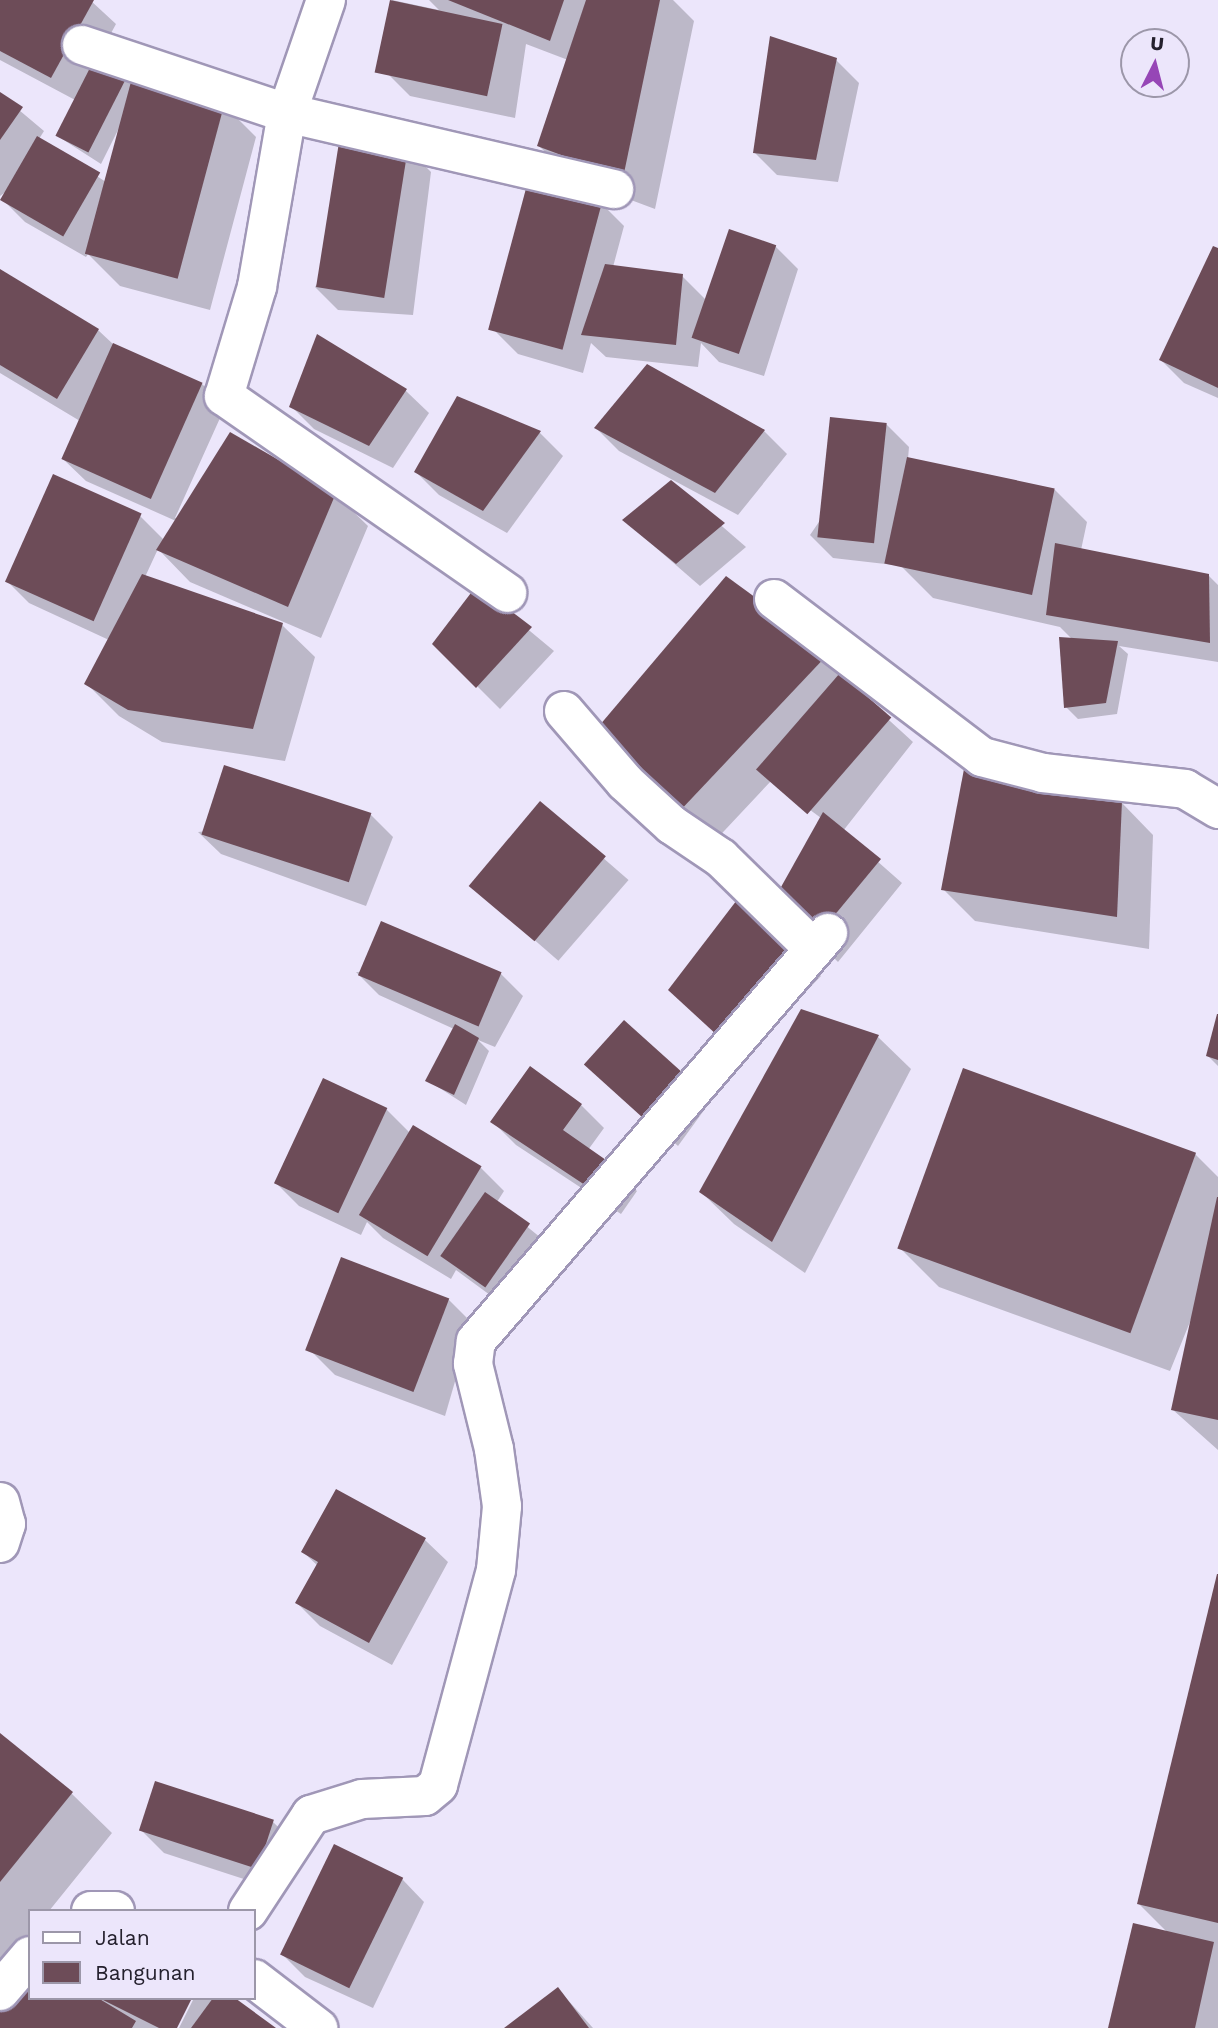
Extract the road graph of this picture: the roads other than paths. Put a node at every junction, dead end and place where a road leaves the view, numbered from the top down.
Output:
1 (326, 0) edge
2 (82, 45) dead end
3 (287, 113) junction
4 (614, 189) dead end
5 (507, 593) dead end
6 (774, 599) dead end
7 (564, 711) dead end
8 (1218, 809) edge
9 (0, 1502) edge
10 (0, 1543) edge
11 (249, 1909) edge
12 (28, 1958) edge
13 (256, 1981) edge
14 (0, 1991) edge
15 (318, 2028) edge

1 - 3 street
2 - 3 street
3 - 4 street
3 - 5 street
6 - 8 street
7 - 11 street
9 - 10 street
12 - 14 street
13 - 15 street

